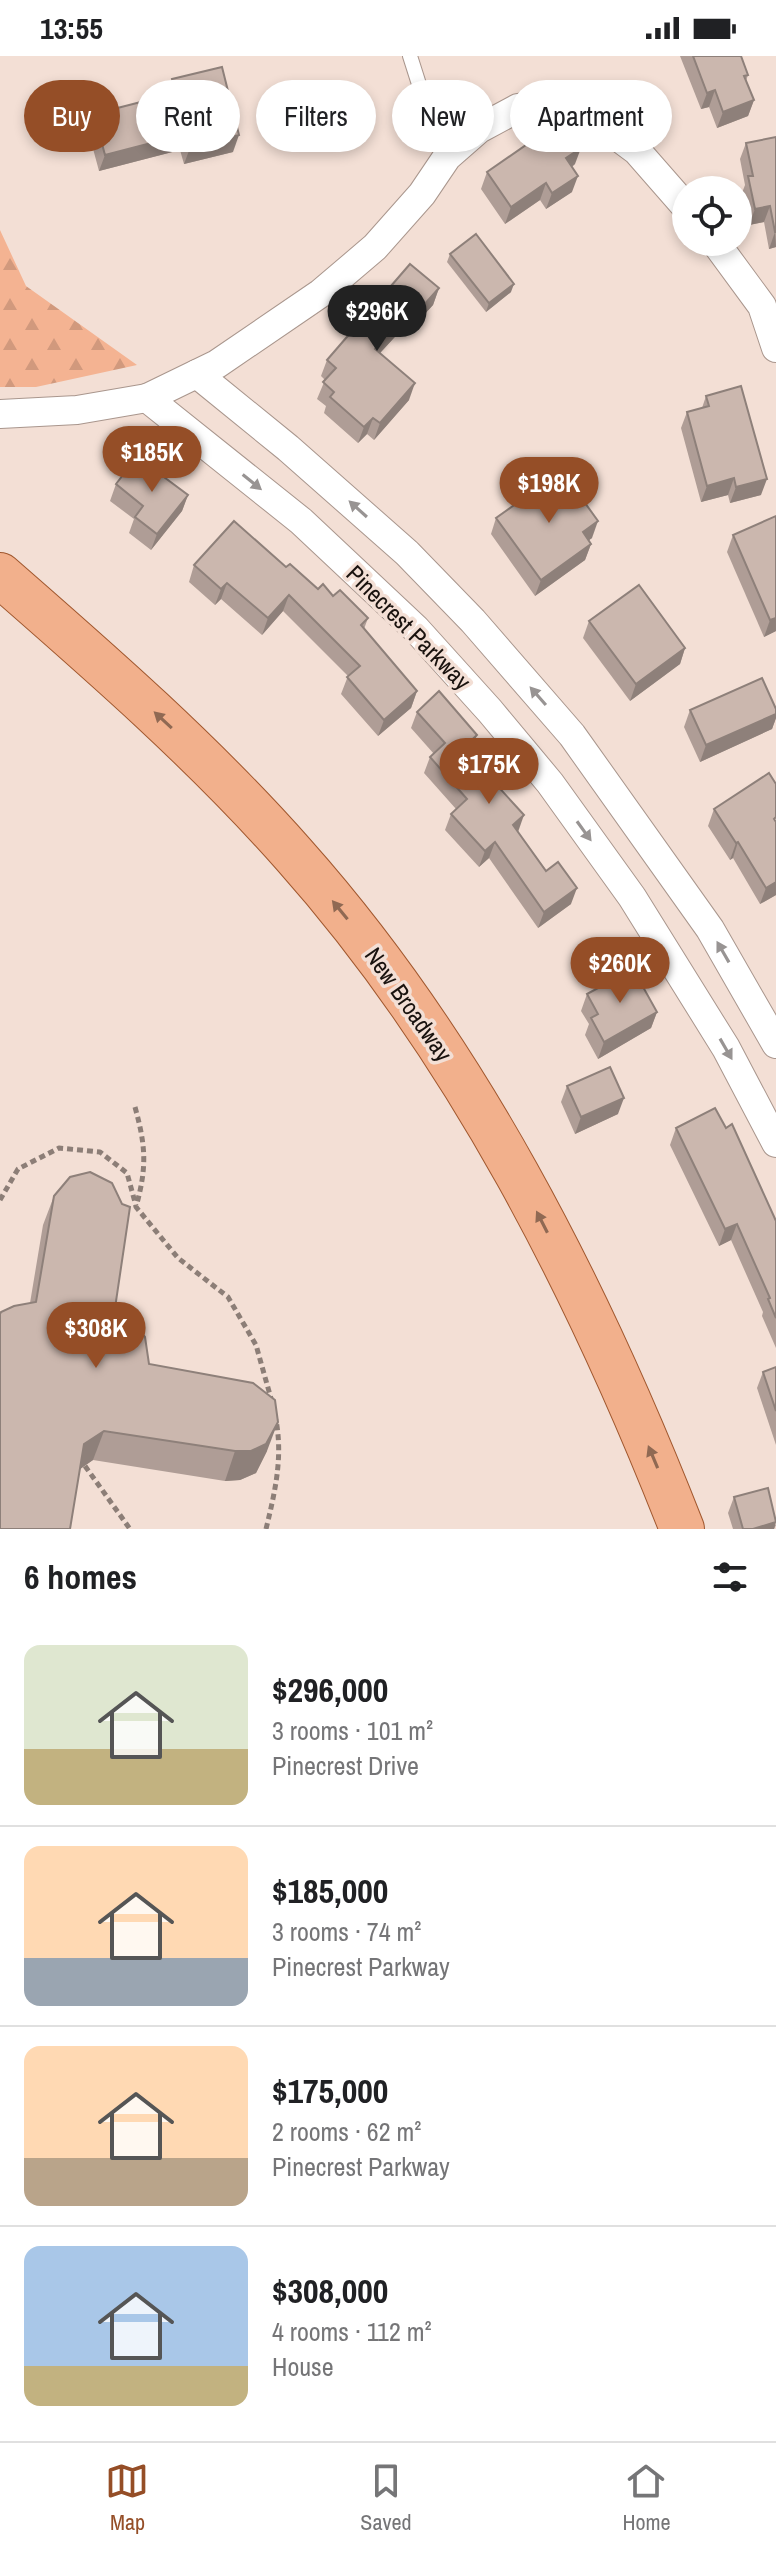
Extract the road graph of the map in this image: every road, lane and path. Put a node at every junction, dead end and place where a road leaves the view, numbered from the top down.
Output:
1 (410, 56) edge
2 (447, 157) junction
3 (672, 191) edge
4 (725, 256) edge
5 (776, 348) edge
6 (197, 374) junction
7 (147, 398) junction
8 (0, 414) edge
9 (0, 575) edge
10 (584, 754) junction
11 (550, 783) junction
12 (776, 1044) edge
13 (135, 1107) dead end
14 (776, 1143) edge
15 (0, 1200) edge
16 (136, 1207) junction
17 (85, 1466) edge
18 (130, 1529) edge
19 (266, 1529) edge
20 (682, 1529) edge

1 - 2 lane
2 - 3 street
2 - 6 street
4 - 5 street
6 - 7 street
10 -> 6 street, Pinecrest Parkway
7 - 8 street
7 -> 11 street, Pinecrest Parkway
20 -> 9 main road, New Broadway
10 - 11 street
12 -> 10 street, Pinecrest Parkway
11 -> 14 street, Pinecrest Parkway
13 - 16 path
15 - 16 path
16 - 19 path
17 - 18 path

